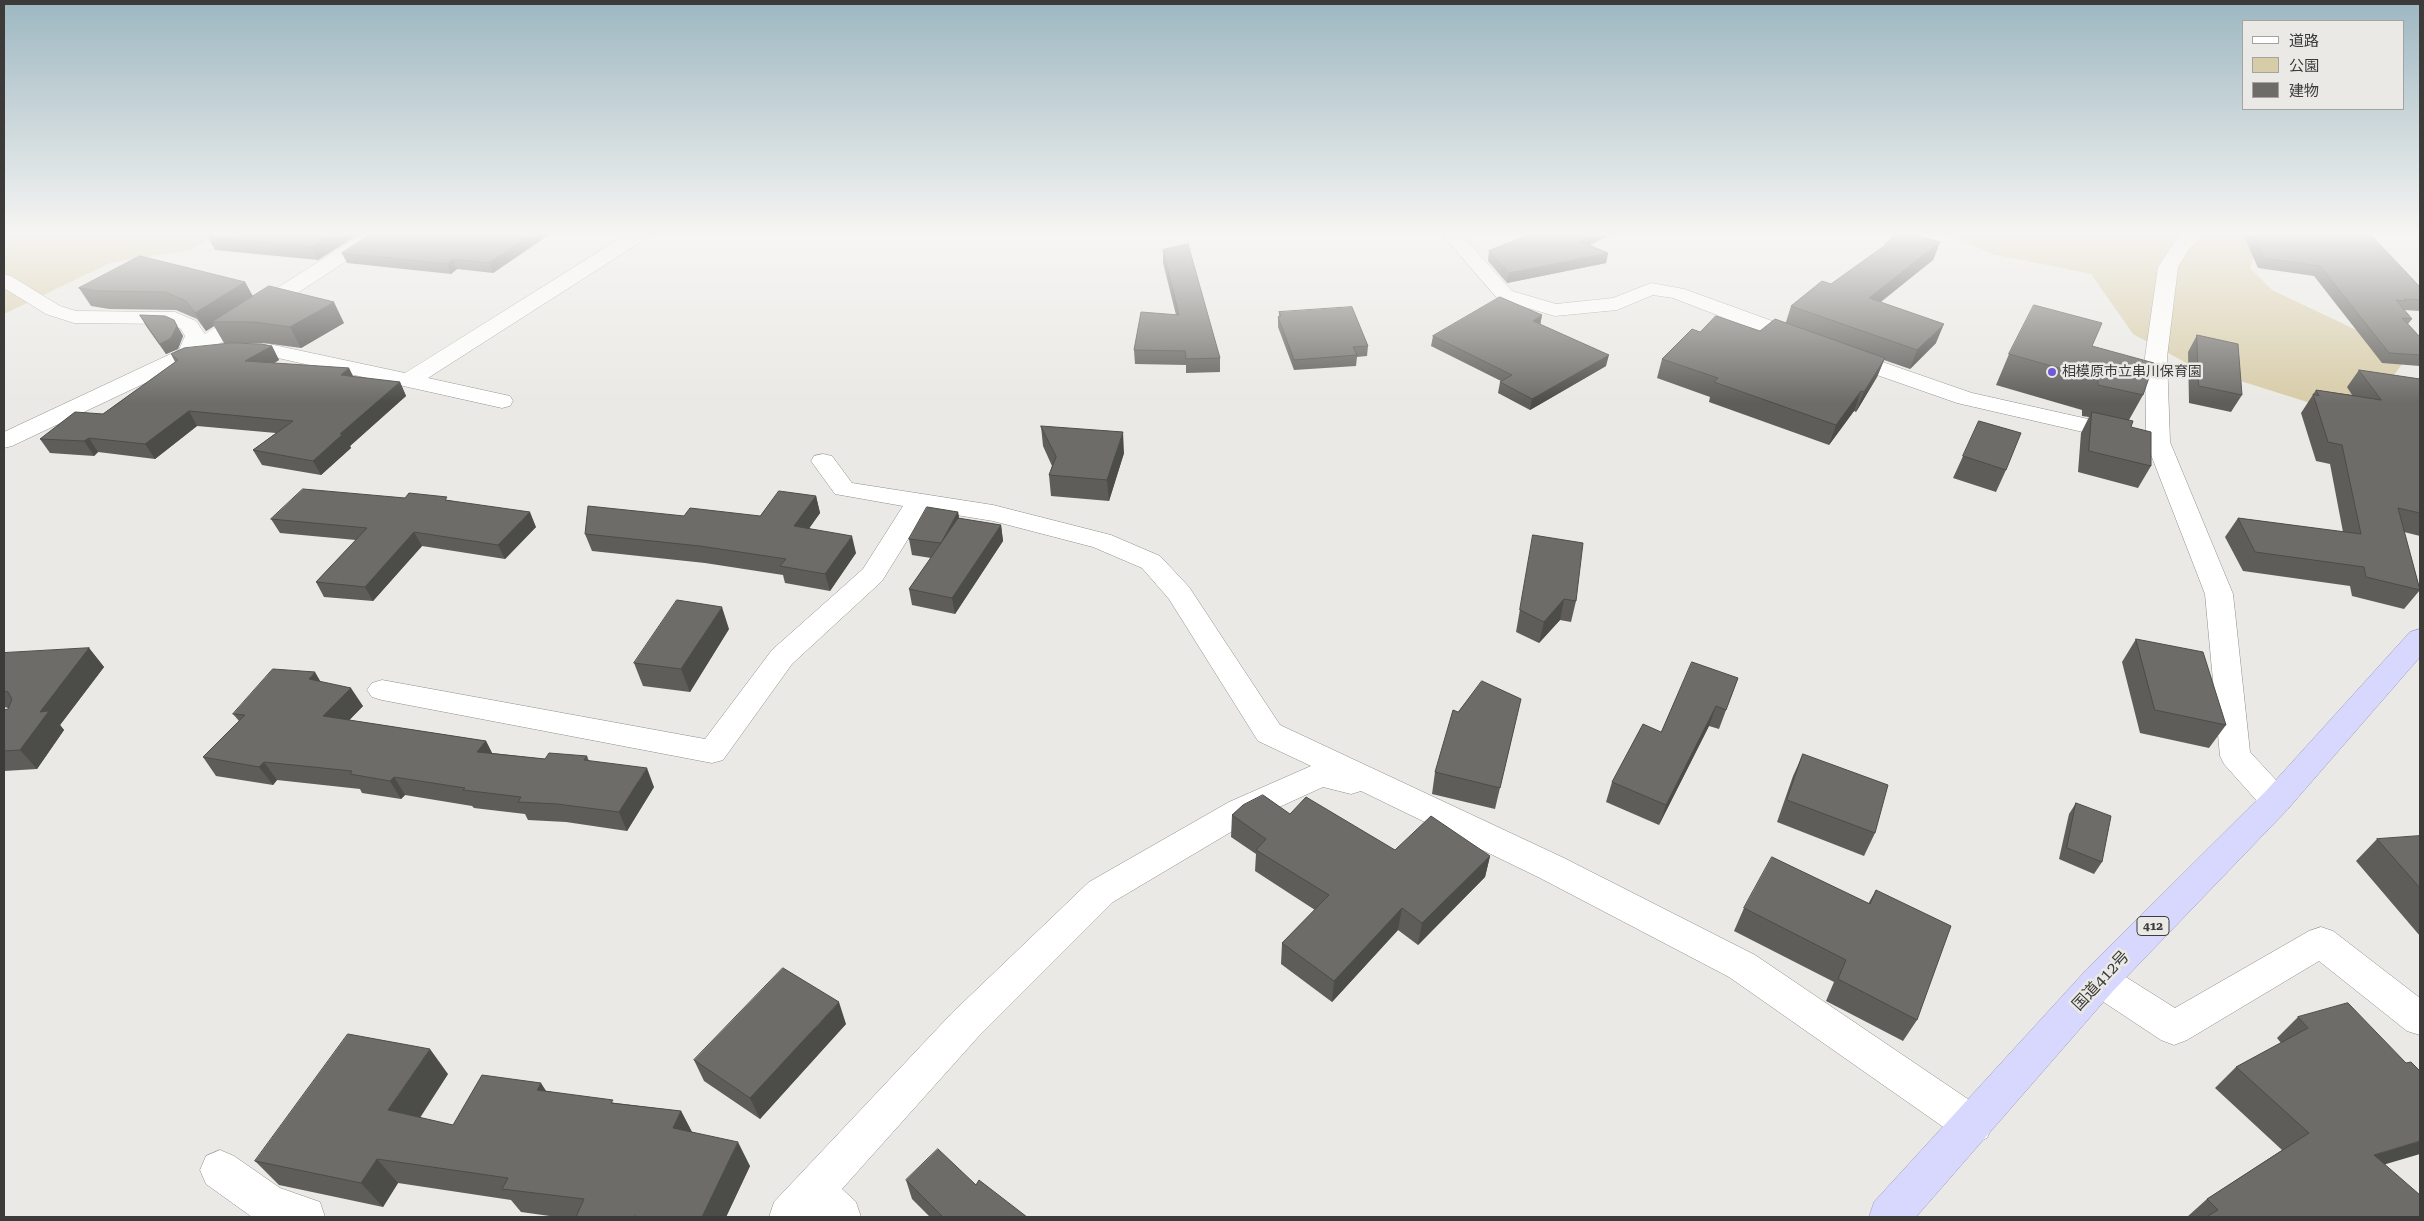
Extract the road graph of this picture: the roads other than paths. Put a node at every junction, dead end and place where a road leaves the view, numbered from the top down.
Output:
1 (18, 289) edge
2 (289, 289) edge
3 (553, 289) edge
4 (1500, 289) edge
5 (2165, 289) edge
6 (188, 354) junction
7 (408, 381) junction
8 (502, 401) dead end
9 (4, 441) edge
10 (2158, 442) junction
11 (824, 461) dead end
12 (919, 501) junction
13 (2420, 640) edge
14 (382, 690) dead end
15 (1384, 789) junction
16 (2276, 801) junction
17 (2100, 980) junction
18 (2420, 1019) edge
19 (1973, 1125) junction
20 (220, 1170) dead end
21 (814, 1208) edge
22 (305, 1217) edge
23 (1890, 1217) edge

1 - 6 street
2 - 6 street
3 - 7 street
4 - 10 street
5 - 10 street
6 - 7 street
6 - 9 street
7 - 8 street
10 - 16 street
11 - 12 street
12 - 14 street
12 - 15 street
13 - 16 highway, 国道412号 / 412
15 - 19 street
15 - 21 street
16 - 17 highway, 国道412号 / 412
17 - 18 street
17 - 19 highway, 国道412号 / 412
19 - 23 highway, 国道412号 / 412
20 - 22 street

